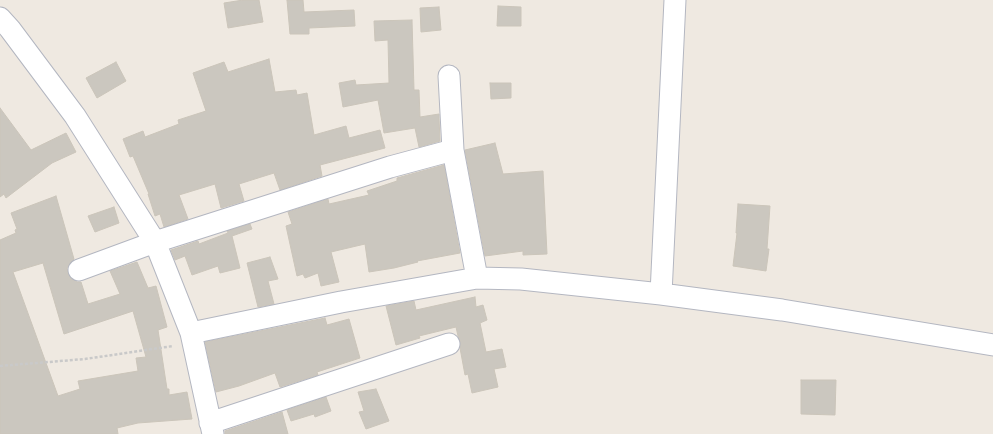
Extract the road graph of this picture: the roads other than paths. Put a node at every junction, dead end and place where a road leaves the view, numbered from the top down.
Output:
1 (674, 0) edge
2 (0, 18) edge
3 (449, 76) dead end
4 (453, 150) junction
5 (156, 242) junction
6 (79, 270) dead end
7 (477, 278) junction
8 (661, 294) junction
9 (192, 338) junction
10 (449, 344) dead end
11 (993, 345) edge
12 (207, 430) edge

1 - 8 street
2 - 5 street
3 - 4 street
4 - 5 street
4 - 7 street
5 - 6 street
5 - 9 street
7 - 8 street
7 - 9 street
8 - 11 street
9 - 12 street
10 - 12 street

